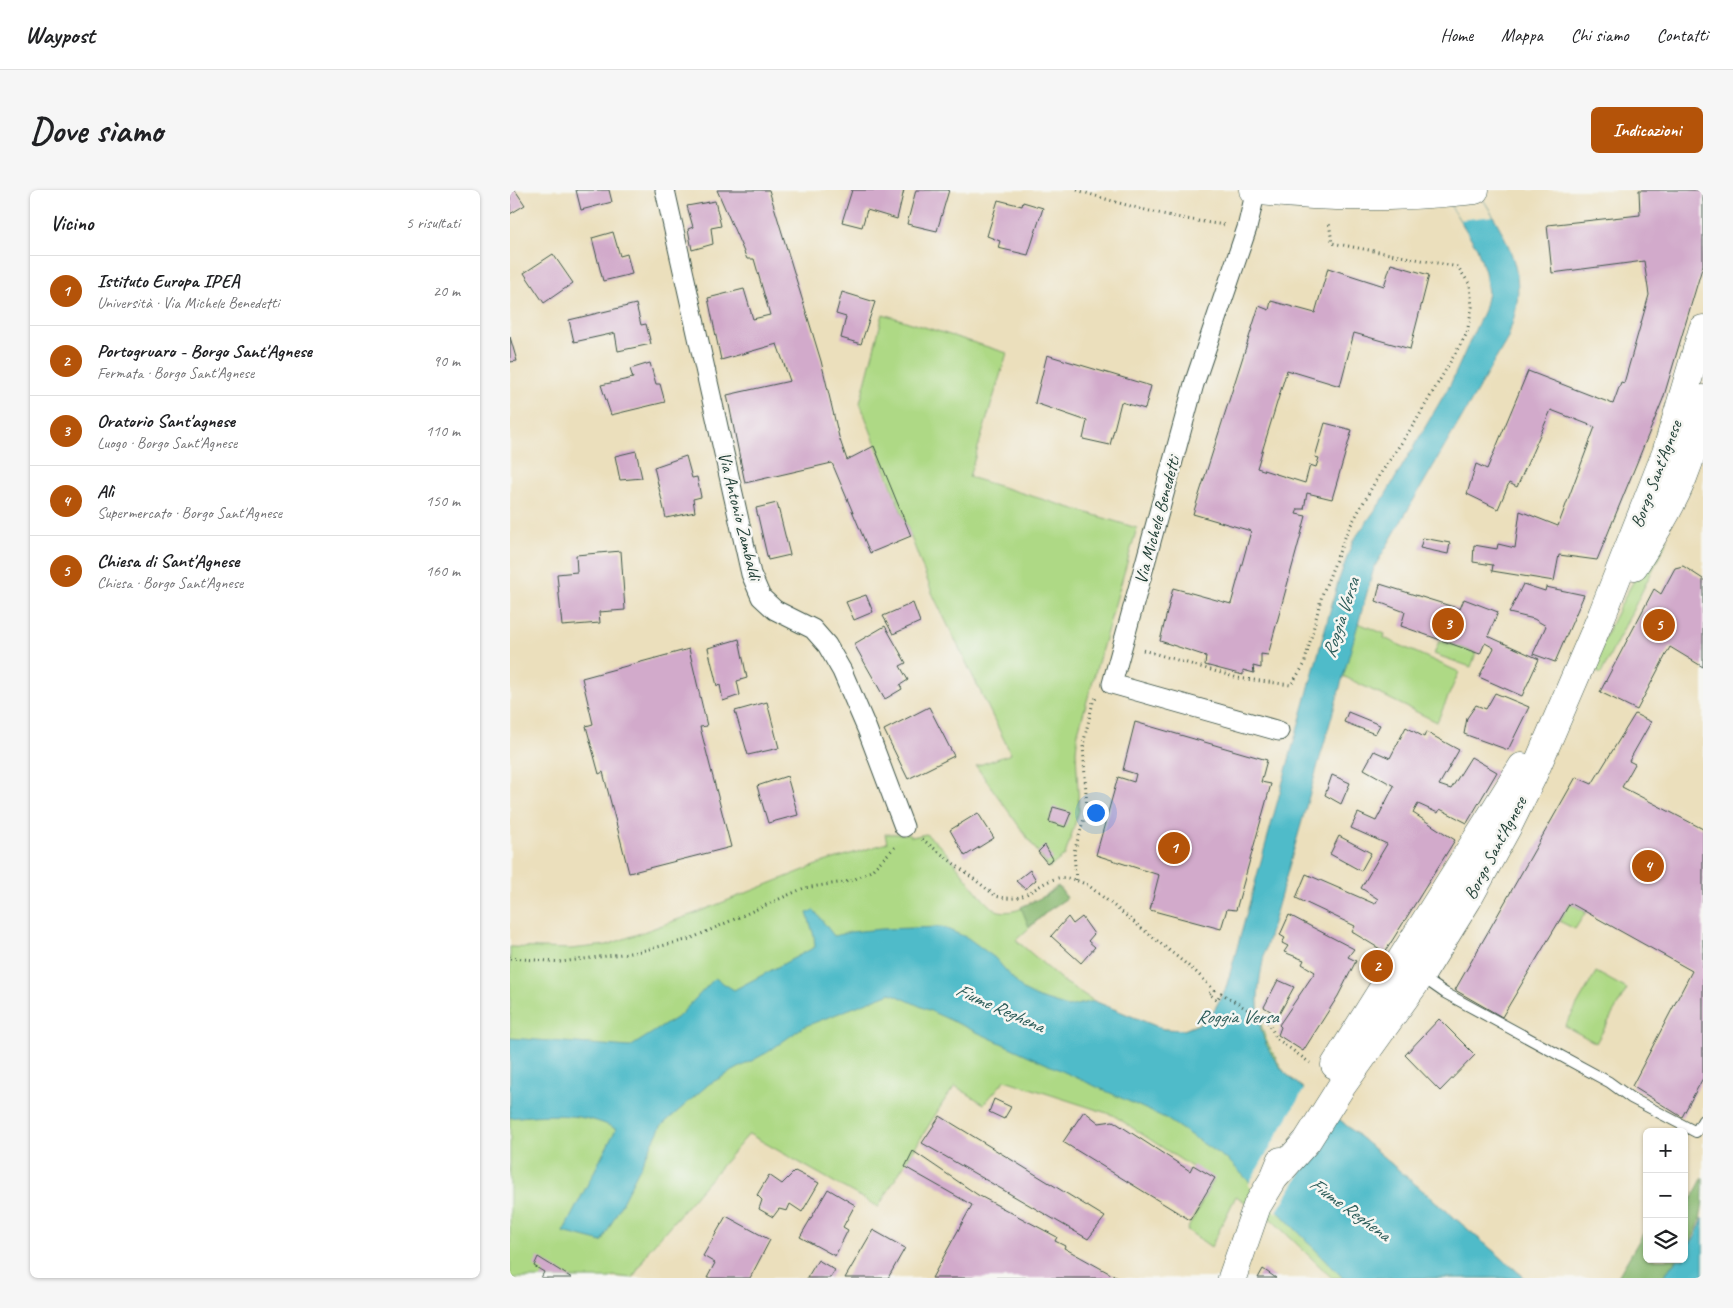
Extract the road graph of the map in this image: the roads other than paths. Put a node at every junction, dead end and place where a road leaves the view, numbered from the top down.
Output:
1 (665, 190) edge
2 (1255, 190) edge
3 (1475, 190) edge
4 (1703, 329) edge
5 (1703, 399) edge
6 (1602, 616) junction
7 (1558, 714) junction
8 (1279, 732) dead end
9 (907, 837) road end
10 (1476, 837) junction
11 (1421, 976) junction
12 (1349, 1043) junction
13 (1333, 1077) junction
14 (1703, 1120) edge
15 (1242, 1244) junction
16 (1221, 1278) edge
17 (1232, 1278) edge

1 - 9 street, Via Antonio Zambaldi
2 - 3 main road
2 - 8 street, Via Michele Benedetti
4 - 6 main road, Borgo Sant'Agnese
5 - 6 main road, Borgo Sant'Agnese
6 - 7 main road, Borgo Sant'Agnese
7 - 10 main road, Borgo Sant'Agnese
7 - 11 main road, Borgo Sant'Agnese
10 - 11 street, Borgo Sant'Agnese
10 - 12 main road, Borgo Sant'Agnese
11 - 12 street, Borgo Sant'Agnese
11 - 13 main road, Borgo Sant'Agnese
11 - 14 lane
12 - 13 main road, Borgo Sant'Agnese
13 - 15 main road
15 - 16 main road
15 - 17 main road

